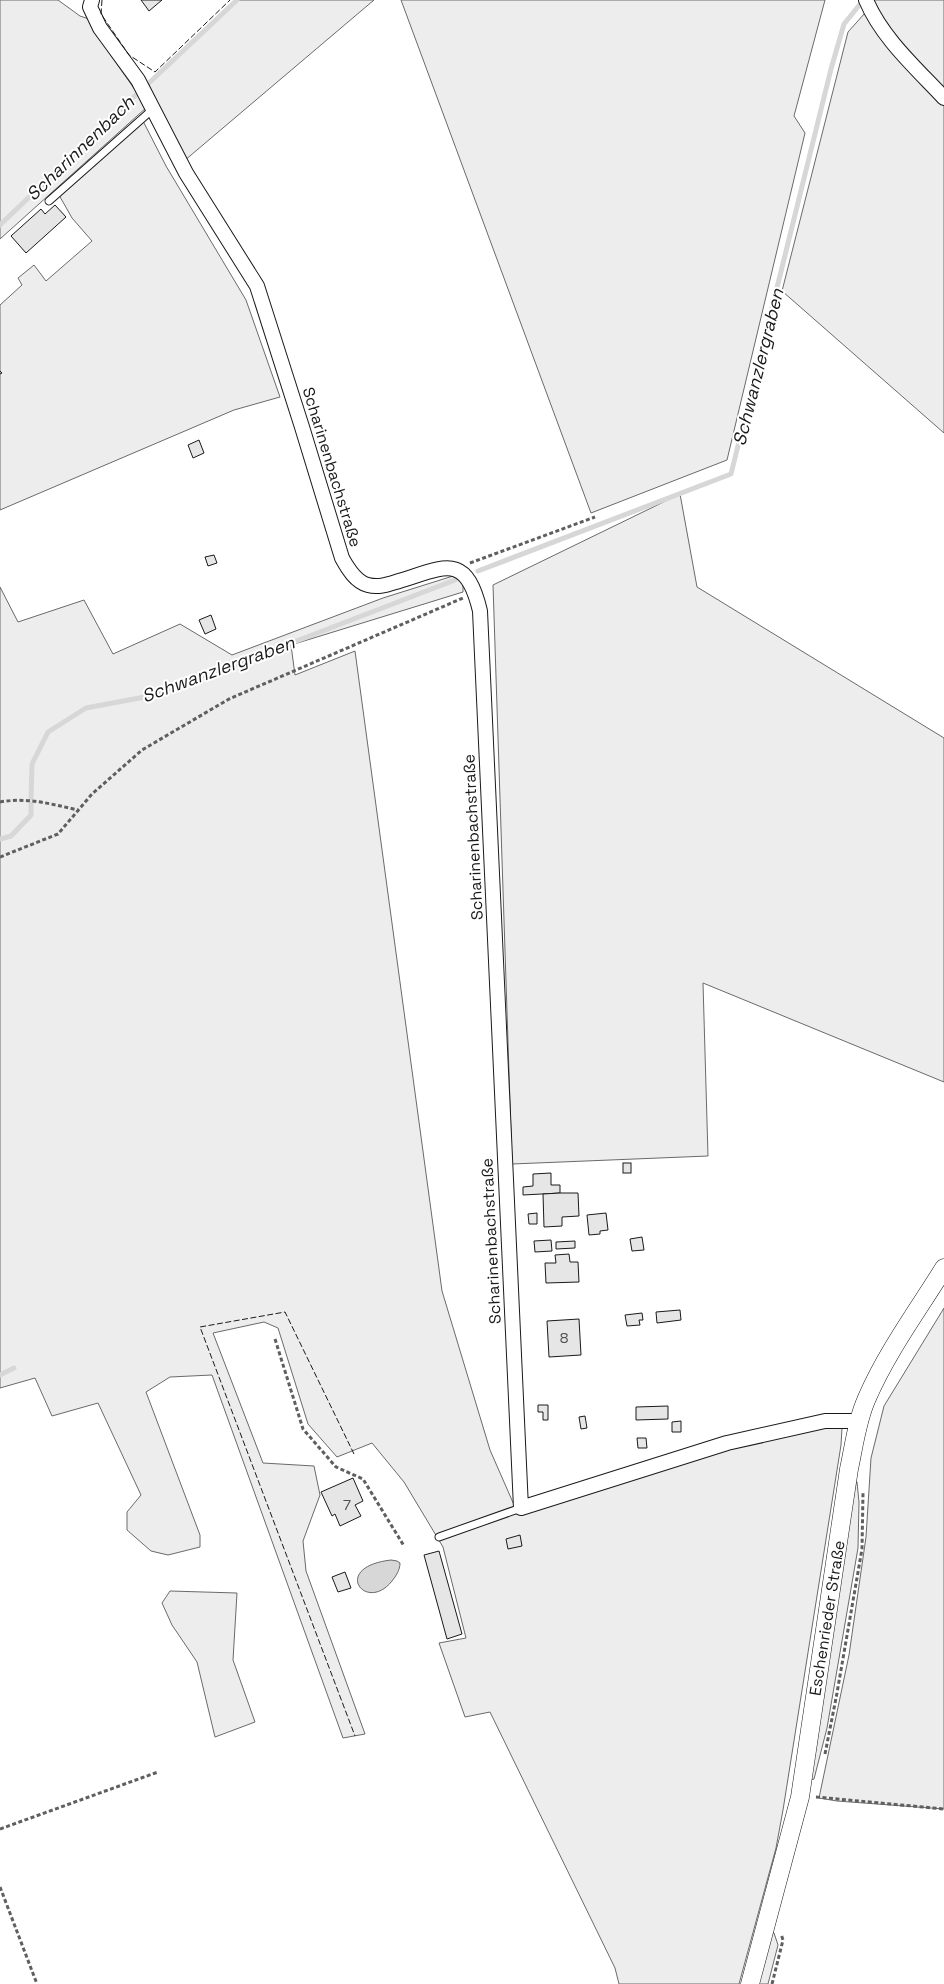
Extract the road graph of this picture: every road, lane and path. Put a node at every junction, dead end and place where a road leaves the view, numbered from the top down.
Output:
1 (866, 0) edge
2 (88, 2) edge
3 (944, 98) edge
4 (153, 108) junction
5 (49, 201) dead end
6 (595, 518) dead end
7 (456, 568) junction
8 (475, 592) junction
9 (0, 802) edge
10 (78, 810) junction
11 (0, 856) edge
12 (944, 1268) edge
13 (275, 1339) dead end
14 (860, 1421) junction
15 (521, 1508) junction
16 (439, 1537) dead end
17 (404, 1546) dead end
18 (158, 1772) dead end
19 (800, 1797) junction
20 (944, 1809) edge
21 (0, 1829) edge
22 (0, 1887) edge
23 (37, 1984) edge
24 (750, 1984) edge

1 - 3 street
2 - 4 street, Scharinenbachstraße
4 - 5 lane
4 - 7 street, Scharinenbachstraße
6 - 7 path
7 - 8 street, Scharinenbachstraße
8 - 10 path
8 - 15 street, Scharinenbachstraße
9 - 10 path
10 - 11 path
12 - 14 street, Eschenrieder Straße
13 - 17 path
14 - 15 street
14 - 19 street, Eschenrieder Straße
15 - 16 lane
18 - 21 path
19 - 20 path
19 - 24 street, Eschenrieder Straße
22 - 23 path

